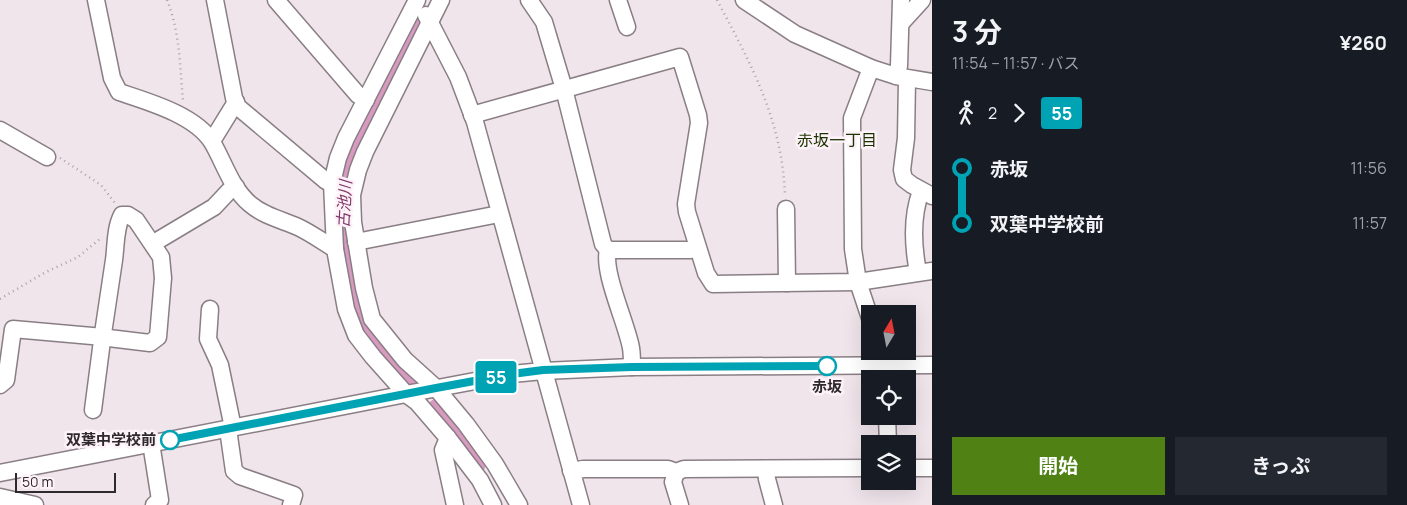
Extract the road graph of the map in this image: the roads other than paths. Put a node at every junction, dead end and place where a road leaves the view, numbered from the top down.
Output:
1 (96, 0) edge
2 (215, 0) edge
3 (276, 0) edge
4 (417, 0) edge
5 (441, 0) edge
6 (530, 0) edge
7 (618, 0) edge
8 (744, 0) edge
9 (901, 0) edge
10 (922, 0) edge
11 (430, 21) junction
12 (901, 23) junction
13 (627, 27) dead end
14 (871, 68) junction
15 (902, 77) junction
16 (932, 82) edge
17 (564, 89) junction
18 (236, 102) junction
19 (365, 106) junction
20 (472, 115) junction
21 (378, 123) junction
22 (0, 130) edge
23 (212, 141) junction
24 (47, 157) road end
25 (332, 183) junction
26 (236, 187) junction
27 (927, 194) edge
28 (786, 209) road end
29 (499, 214) junction
30 (157, 241) dead end
31 (356, 242) junction
32 (698, 248) junction
33 (335, 249) junction
34 (608, 250) junction
35 (925, 272) edge
36 (858, 282) junction
37 (787, 283) junction
38 (866, 305) edge
39 (210, 309) dead end
40 (102, 337) junction
41 (885, 365) edge
42 (932, 365) edge
43 (632, 367) junction
44 (543, 370) junction
45 (0, 385) edge
46 (436, 388) junction
47 (406, 394) junction
48 (93, 410) dead end
49 (231, 428) junction
50 (448, 438) junction
51 (150, 443) junction
52 (861, 468) edge
53 (916, 468) edge
54 (932, 468) edge
55 (766, 470) junction
56 (571, 471) junction
57 (676, 472) junction
58 (0, 473) edge
59 (0, 497) edge
60 (35, 505) edge
61 (154, 505) edge
62 (290, 505) edge
63 (455, 505) edge
64 (493, 505) edge
65 (519, 505) edge
66 (581, 505) edge
67 (680, 505) edge
68 (774, 505) edge

1 - 23 street
2 - 18 street
3 - 19 street
4 - 11 street
4 - 19 street
5 - 11 street
6 - 17 street
7 - 13 street
8 - 14 street
9 - 12 street
10 - 12 street
11 - 20 street
11 - 21 street
12 - 15 street
14 - 15 street
14 - 36 street
15 - 16 street
15 - 27 street
17 - 20 street
17 - 32 street
17 - 34 street
18 - 23 street
18 - 25 street
19 - 21 street
19 - 25 street
20 - 29 street
21 - 31 street
22 - 24 street
23 - 26 street
25 - 33 street
26 - 30 street
26 - 33 street
27 - 35 street
28 - 37 street
29 - 31 street
29 - 44 street
31 - 46 street
32 - 34 street
32 - 37 street
33 - 47 street
34 - 43 street
35 - 36 street
36 - 37 street
36 - 38 street
39 - 49 street
40 - 40 street
40 - 45 street
40 - 48 street
41 - 42 street
41 - 43 street
43 - 44 street
44 - 46 street
44 - 56 street
46 - 47 street
46 - 65 street
47 - 49 street
47 - 50 street
49 - 51 street
49 - 62 street
50 - 63 street
50 - 64 street
51 - 58 street
51 - 61 street
52 - 55 street
53 - 54 street
55 - 57 street
55 - 68 street
56 - 57 street
56 - 66 street
57 - 67 street
59 - 60 street

